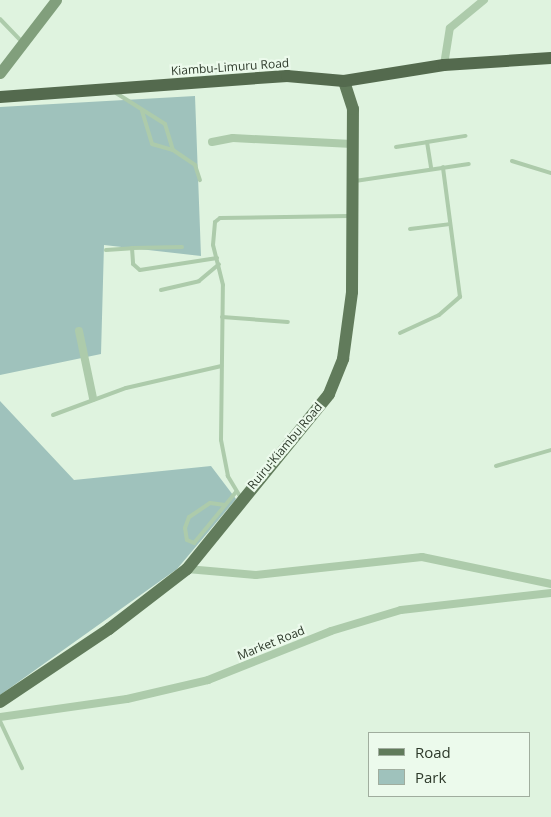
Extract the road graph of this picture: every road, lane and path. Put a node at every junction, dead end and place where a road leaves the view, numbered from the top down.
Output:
1 (56, 0) edge
2 (484, 0) edge
3 (0, 19) edge
4 (22, 42) junction
5 (551, 58) edge
6 (444, 65) junction
7 (0, 73) edge
8 (344, 80) junction
9 (112, 90) junction
10 (0, 97) edge
11 (142, 111) junction
12 (466, 136) dead end
13 (212, 142) dead end
14 (426, 142) junction
15 (352, 144) junction
16 (396, 147) dead end
17 (173, 150) junction
18 (512, 161) dead end
19 (469, 164) dead end
20 (443, 167) junction
21 (430, 168) junction
22 (551, 173) edge
23 (200, 180) dead end
24 (352, 182) junction
25 (352, 216) junction
26 (448, 224) junction
27 (410, 229) dead end
28 (182, 247) dead end
29 (132, 248) junction
30 (106, 250) dead end
31 (217, 258) junction
32 (219, 264) junction
33 (162, 290) dead end
34 (222, 317) junction
35 (288, 322) dead end
36 (79, 331) dead end
37 (400, 333) dead end
38 (221, 366) junction
39 (93, 398) junction
40 (53, 415) dead end
41 (551, 450) edge
42 (496, 466) dead end
43 (239, 495) junction
44 (225, 505) junction
45 (186, 569) junction
46 (551, 584) edge
47 (551, 593) edge
48 (0, 702) edge
49 (0, 719) edge
50 (22, 768) dead end

1 - 4 main road
2 - 6 street
3 - 4 lane
4 - 7 main road
5 - 6 highway, Kiambu-Limuru Road
6 - 8 highway, Kiambu-Limuru Road
8 - 9 highway, Kiambu-Limuru Road
8 - 15 main road, Ruiru-Kiambu Road
9 - 10 highway, Kiambu-Limuru Road
9 - 11 lane
11 - 17 lane
11 - 17 lane
12 - 14 lane
13 - 15 street
14 - 16 lane
14 - 21 lane
15 - 24 main road, Ruiru-Kiambu Road
17 - 23 lane
18 - 22 lane
19 - 20 lane
20 - 21 lane
20 - 26 lane
21 - 24 lane
24 - 25 main road, Ruiru-Kiambu Road
25 - 31 lane
25 - 43 main road, Ruiru-Kiambu Road
26 - 27 lane
26 - 37 lane
28 - 29 lane
29 - 30 lane
29 - 31 lane
31 - 32 lane
32 - 33 lane
32 - 34 lane
34 - 35 lane
34 - 38 lane
36 - 39 street
38 - 39 lane
38 - 43 lane
39 - 40 lane
41 - 42 lane
43 - 44 lane
43 - 45 main road, Ruiru-Kiambu Road
44 - 44 lane
45 - 46 street
45 - 48 main road, Ruiru-Kiambu Road
47 - 49 street, Market Road
49 - 50 lane

